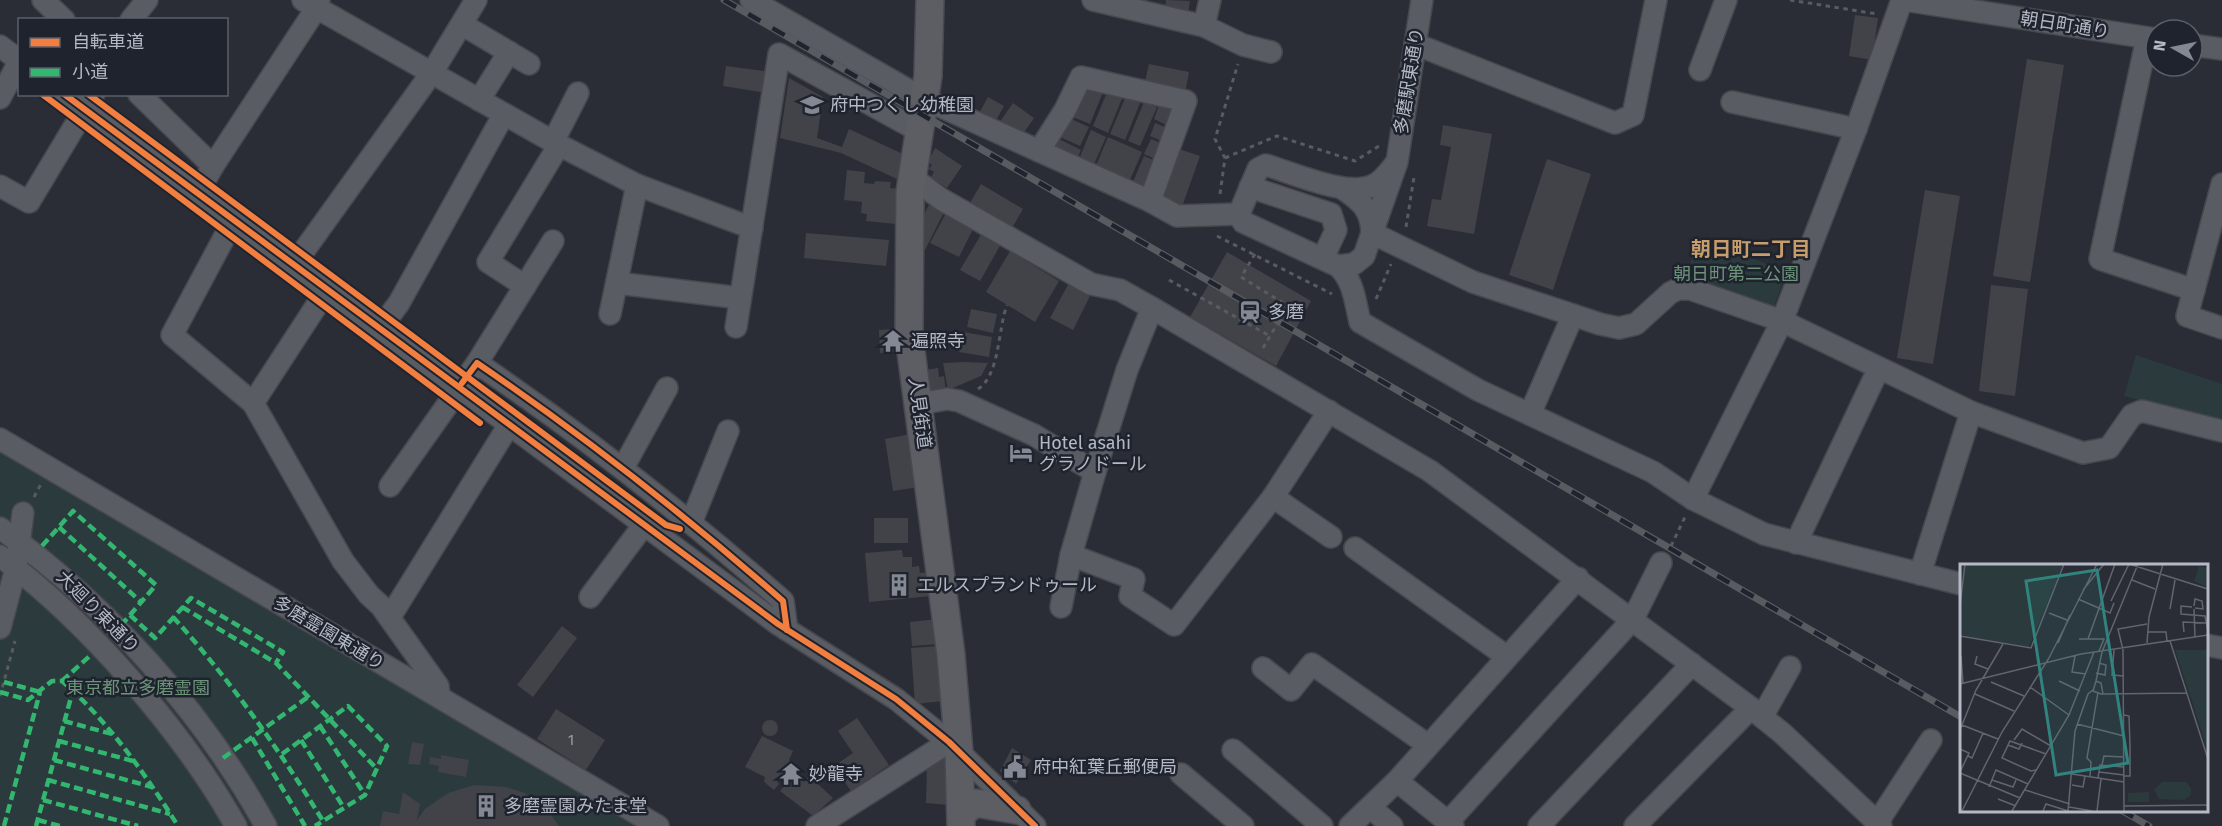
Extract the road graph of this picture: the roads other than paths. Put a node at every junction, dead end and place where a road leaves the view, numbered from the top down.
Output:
1 (147, 0) edge
2 (476, 0) edge
3 (751, 0) edge
4 (930, 0) edge
5 (1093, 0) edge
6 (1210, 0) edge
7 (1422, 0) edge
8 (1656, 0) edge
9 (1726, 0) edge
10 (1903, 0) edge
11 (312, 2) edge
12 (44, 8) edge
13 (61, 18) edge
14 (133, 18) edge
15 (463, 25) junction
16 (1204, 26) junction
17 (2144, 37) edge
18 (1415, 44) junction
19 (0, 46) edge
20 (2204, 47) edge
21 (2222, 49) edge
22 (509, 52) junction
23 (1270, 52) dead end
24 (18, 60) edge
25 (18, 63) edge
26 (529, 64) dead end
27 (1700, 70) dead end
28 (433, 71) junction
29 (2144, 72) edge
30 (578, 93) dead end
31 (70, 96) edge
32 (141, 96) edge
33 (0, 98) edge
34 (924, 99) junction
35 (479, 100) junction
36 (89, 102) edge
37 (1732, 102) dead end
38 (504, 114) junction
39 (1856, 129) junction
40 (919, 131) junction
41 (556, 143) junction
42 (1039, 151) junction
43 (1397, 162) junction
44 (213, 166) junction
45 (912, 177) junction
46 (637, 184) junction
47 (2222, 184) edge
48 (0, 186) edge
49 (1250, 187) junction
50 (1342, 188) junction
51 (197, 194) junction
52 (1150, 201) junction
53 (1239, 214) junction
54 (233, 221) junction
55 (752, 228) junction
56 (1372, 233) junction
57 (553, 241) dead end
58 (1364, 256) junction
59 (1331, 262) junction
60 (293, 266) junction
61 (617, 283) junction
62 (525, 286) junction
63 (2194, 290) junction
64 (326, 291) junction
65 (740, 298) junction
66 (1355, 301) junction
67 (1152, 308) junction
68 (610, 314) dead end
69 (1573, 315) junction
70 (1782, 321) junction
71 (736, 327) dead end
72 (2222, 328) edge
73 (379, 330) junction
74 (477, 363) junction
75 (1878, 368) junction
76 (458, 388) junction
77 (667, 388) dead end
78 (253, 404) junction
79 (919, 404) junction
80 (1329, 411) junction
81 (1971, 412) junction
82 (1530, 414) junction
83 (509, 425) junction
84 (728, 431) dead end
85 (2222, 431) edge
86 (0, 439) edge
87 (623, 468) junction
88 (1095, 472) junction
89 (390, 486) dead end
90 (1273, 497) junction
91 (1693, 500) junction
92 (23, 513) dead end
93 (691, 523) junction
94 (643, 526) junction
95 (0, 528) edge
96 (1331, 537) dead end
97 (20, 542) junction
98 (1796, 543) junction
99 (1355, 548) dead end
100 (1071, 555) junction
101 (8, 562) edge
102 (1661, 563) road end
103 (1920, 574) junction
104 (1578, 578) junction
105 (1960, 584) edge
106 (590, 597) dead end
107 (1061, 607) dead end
108 (390, 618) junction
109 (1633, 619) junction
110 (117, 628) junction
111 (787, 630) junction
112 (8, 634) edge
113 (2207, 645) edge
114 (98, 646) junction
115 (2222, 648) edge
116 (1506, 656) junction
117 (1692, 664) junction
118 (1263, 668) dead end
119 (1790, 668) dead end
120 (439, 697) junction
121 (1756, 712) junction
122 (1931, 740) dead end
123 (1428, 745) junction
124 (954, 747) junction
125 (1233, 750) dead end
126 (1181, 774) dead end
127 (1397, 781) junction
128 (1371, 808) junction
129 (1026, 818) edge
130 (961, 820) edge
131 (1450, 824) edge
132 (1879, 825) edge
133 (236, 826) edge
134 (266, 826) edge
135 (658, 826) edge
136 (817, 826) edge
137 (1243, 826) edge
138 (1322, 826) edge
139 (1350, 826) edge
140 (1392, 826) edge
141 (1539, 826) edge
142 (1635, 826) edge

1 - 14 street
2 - 15 street
3 - 34 street
4 - 34 main road, 人見街道
5 - 16 street
6 - 16 street
7 - 18 street, 多磨駅東通り
8 - 18 street
9 - 27 street
10 - 17 street, 朝日町通り
10 - 39 street
11 - 28 street
11 - 44 street
12 - 13 street
15 - 22 street
15 - 28 street
16 - 23 street
18 - 43 street, 多磨駅東通り
19 - 24 street
20 - 21 street
22 - 26 street
22 - 35 street
25 - 33 street
28 - 35 street
28 - 60 street
29 - 63 street
30 - 41 street
31 - 36 street
32 - 44 street
34 - 40 main road, 人見街道
34 - 42 street
35 - 38 street
36 - 48 street
36 - 51 street
37 - 39 street
38 - 41 street
38 - 73 street
39 - 70 street
40 - 45 main road, 人見街道
40 - 55 street
41 - 46 street
41 - 62 street
42 - 52 street
42 - 52 street
43 - 50 street
43 - 56 street, 多磨駅東通り
44 - 51 street
45 - 67 street
45 - 79 main road, 人見街道
46 - 55 street
46 - 61 street
47 - 63 street
49 - 50 street
49 - 53 street
49 - 59 street
50 - 56 street
51 - 54 street
52 - 53 street
53 - 59 street
54 - 60 street
54 - 78 street
55 - 65 street
56 - 58 street, 多磨駅東通り
56 - 69 street
57 - 62 street
58 - 59 street
58 - 66 street, 多磨駅東通り
59 - 66 street
60 - 64 street
61 - 65 street
61 - 68 street
62 - 74 street
63 - 72 street
64 - 73 street
64 - 78 street
65 - 71 street
66 - 82 street
67 - 80 street
67 - 88 street
69 - 70 street
69 - 82 street
70 - 75 street
70 - 91 street
73 - 76 street
74 - 76 street
74 - 87 street
75 - 81 street
75 - 98 street
76 - 83 street
76 - 89 street
77 - 87 street
78 - 108 street
79 - 88 street
79 - 124 main road, 人見街道
80 - 90 street
80 - 104 street
81 - 85 street
81 - 103 street
82 - 91 street
83 - 94 street
83 - 108 street
84 - 93 street
86 - 120 street, 多磨霊園東通り
87 - 93 street
88 - 100 street
90 - 96 street
90 - 100 street
91 - 98 street
92 - 97 street
93 - 111 street
94 - 106 street
94 - 111 street
95 - 97 street, 大廻り東通り
97 - 101 street
97 - 110 street, 大廻り東通り
98 - 103 street
99 - 116 street
100 - 107 street
101 - 112 street
101 - 114 street, 大廻り東通り
102 - 109 street
103 - 105 street
104 - 109 street
104 - 116 street
108 - 120 street
109 - 117 street
109 - 131 street
110 - 114 street
110 - 134 street, 大廻り東通り
111 - 124 street
113 - 115 street
114 - 133 street, 大廻り東通り
116 - 123 street
117 - 121 street
117 - 141 street
118 - 123 street
119 - 121 street
120 - 135 street, 多磨霊園東通り
121 - 132 street
121 - 142 street
122 - 132 street
123 - 127 street
124 - 129 street
124 - 130 main road, 人見街道
124 - 136 street
125 - 138 street
126 - 137 street
127 - 128 street
127 - 131 street
128 - 139 street
128 - 140 street
129 - 130 main road

